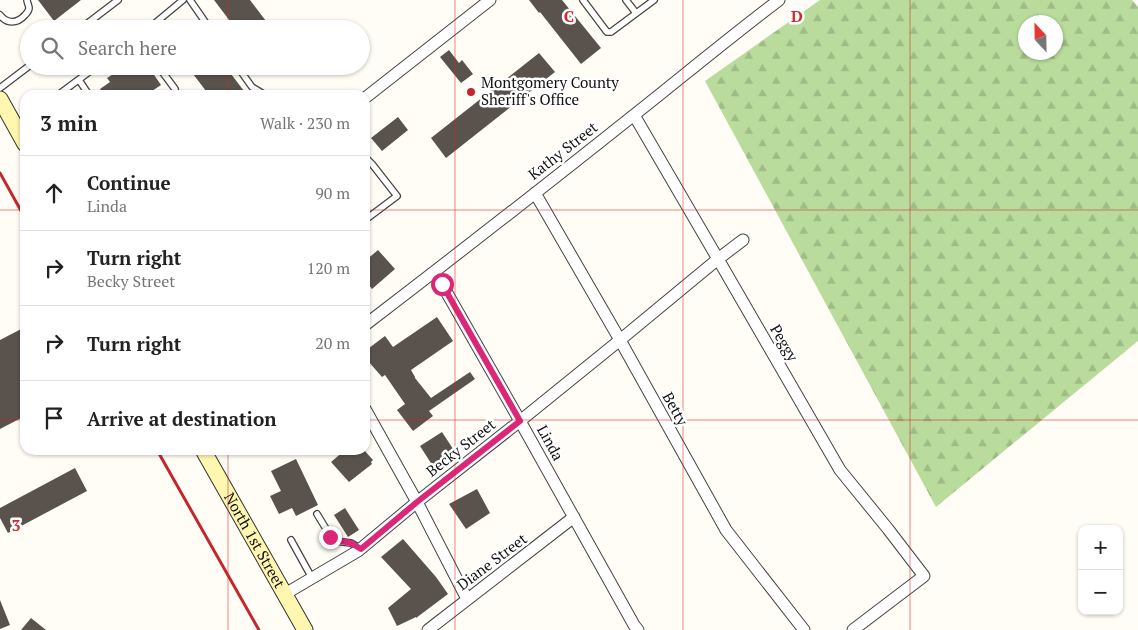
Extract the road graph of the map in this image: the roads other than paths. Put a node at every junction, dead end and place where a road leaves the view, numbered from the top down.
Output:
1 (27, 0) edge
2 (118, 0) edge
3 (183, 0) edge
4 (190, 0) edge
5 (490, 0) edge
6 (583, 0) edge
7 (626, 0) edge
8 (654, 0) edge
9 (779, 0) edge
10 (636, 13) junction
11 (0, 15) edge
12 (92, 20) edge
13 (159, 20) edge
14 (204, 20) edge
15 (20, 73) edge
16 (85, 75) edge
17 (165, 75) edge
18 (243, 75) edge
19 (79, 80) junction
20 (0, 88) edge
21 (65, 90) edge
22 (86, 90) edge
23 (175, 90) edge
24 (257, 90) edge
25 (370, 94) edge
26 (0, 99) edge
27 (634, 115) junction
28 (20, 131) edge
29 (370, 162) edge
30 (535, 192) junction
31 (370, 216) edge
32 (743, 240) dead end
33 (718, 259) junction
34 (435, 272) junction
35 (370, 321) edge
36 (620, 340) junction
37 (370, 418) edge
38 (520, 421) junction
39 (206, 455) edge
40 (417, 502) junction
41 (318, 514) dead end
42 (574, 518) junction
43 (290, 540) dead end
44 (361, 549) junction
45 (312, 578) junction
46 (284, 594) junction
47 (467, 599) junction
48 (633, 628) edge
49 (305, 630) edge
50 (428, 630) edge
51 (804, 630) edge
52 (853, 630) edge

1 - 11 lane
2 - 12 lane
3 - 13 lane
4 - 14 lane
5 - 25 street
6 - 10 lane
7 - 10 lane
8 - 10 lane
9 - 27 street, Kathy Street
15 - 20 lane
16 - 19 lane
17 - 23 lane
18 - 24 lane
19 - 21 lane
19 - 22 lane
26 - 28 street
27 - 30 street, Kathy Street
27 - 33 street, Peggy
29 - 31 lane
30 - 34 street, Kathy Street
30 - 36 street, Betty
32 - 33 street, Becky Street
33 - 36 street, Becky Street
33 - 52 street, Peggy
34 - 35 street, Kathy Street
34 - 38 street, Linda
36 - 38 street, Becky Street
36 - 51 street, Betty
37 - 40 street
38 - 40 street, Becky Street
38 - 42 street, Linda
39 - 46 street, North 1st Street
40 - 44 street, Becky Street
40 - 47 street
41 - 44 lane
42 - 47 street, Diane Street
42 - 48 street, Linda
43 - 45 lane
44 - 45 street, Becky Street
45 - 46 street, Becky Street
46 - 49 street, North 1st Street
47 - 50 street, Diane Street

